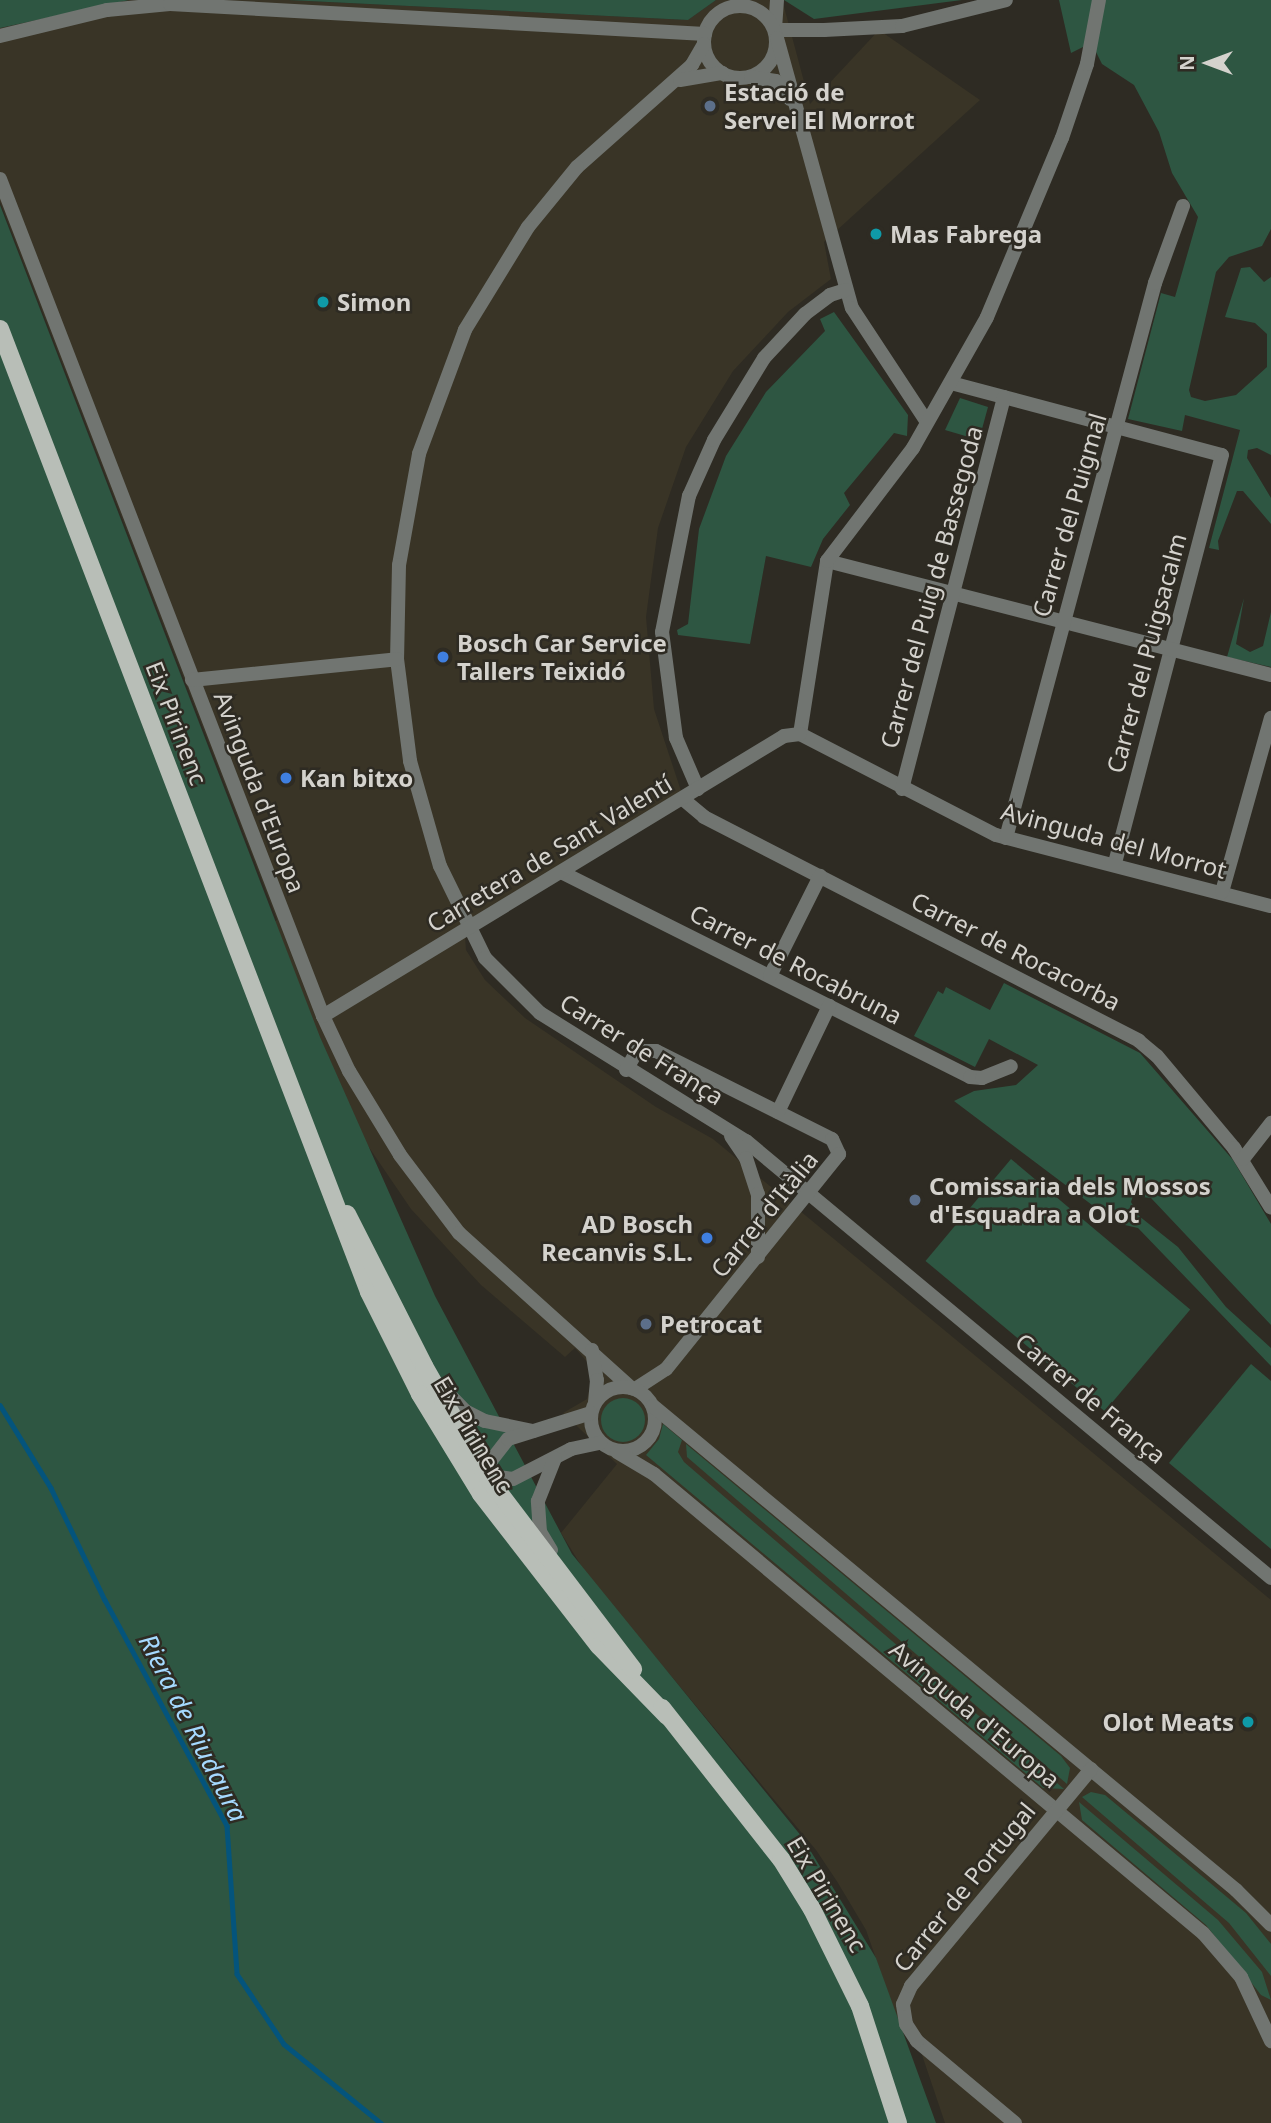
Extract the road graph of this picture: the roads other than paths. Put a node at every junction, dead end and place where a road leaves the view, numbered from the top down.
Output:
1 (776, 0) edge
2 (1006, 0) edge
3 (1099, 0) edge
4 (193, 2) edge
5 (746, 3) edge
6 (776, 34) junction
7 (0, 38) edge
8 (705, 39) junction
9 (722, 73) junction
10 (751, 77) junction
11 (666, 86) junction
12 (796, 109) junction
13 (0, 179) edge
14 (1183, 206) dead end
15 (845, 290) junction
16 (0, 329) edge
17 (951, 383) junction
18 (1004, 397) junction
19 (927, 422) junction
20 (1117, 428) junction
21 (827, 561) junction
22 (953, 594) junction
23 (1062, 622) junction
24 (1171, 650) junction
25 (397, 659) junction
26 (1271, 675) edge
27 (192, 680) junction
28 (1271, 718) edge
29 (800, 734) junction
30 (698, 789) junction
31 (902, 789) junction
32 (684, 800) junction
33 (1006, 838) junction
34 (1115, 863) junction
35 (563, 873) junction
36 (820, 876) junction
37 (1222, 891) junction
38 (1271, 906) edge
39 (468, 928) junction
40 (770, 976) junction
41 (829, 1006) junction
42 (323, 1016) junction
43 (1011, 1066) dead end
44 (626, 1070) junction
45 (778, 1112) junction
46 (1271, 1123) edge
47 (724, 1128) junction
48 (309, 1135) junction
49 (1243, 1159) junction
50 (812, 1193) junction
51 (1271, 1208) edge
52 (758, 1257) junction
53 (381, 1318) junction
54 (592, 1350) junction
55 (424, 1366) junction
56 (664, 1370) junction
57 (633, 1388) junction
58 (651, 1404) junction
59 (593, 1408) junction
60 (538, 1432) junction
61 (600, 1443) junction
62 (617, 1452) junction
63 (555, 1458) junction
64 (488, 1478) junction
65 (1271, 1578) edge
66 (575, 1594) junction
67 (589, 1634) junction
68 (667, 1716) junction
69 (1091, 1769) junction
70 (1056, 1811) junction
71 (1271, 1925) edge
72 (1266, 2015) edge
73 (1271, 2042) edge
74 (898, 2123) edge
75 (1015, 2123) edge

1 - 6 street
2 - 6 street
3 - 17 street
4 - 7 street
4 - 8 street
5 - 6 street
5 - 8 street
6 - 10 street
6 - 12 street
8 - 9 street
8 - 11 street, Carrer de França
9 - 10 street
9 - 11 street, Carrer de França
10 - 12 street
11 - 25 street, Carrer de França
12 - 15 street
13 - 27 street, Avinguda d'Europa
14 - 20 street, Carrer del Puigmal
15 - 19 street
15 - 30 street
16 - 48 main road, Eix Pirinenc
17 - 18 street
17 - 19 street
18 - 20 street
18 - 22 street, Carrer del Puig de Bassegoda
19 - 21 street
20 - 23 street, Carrer del Puigmal
20 - 24 street, Carrer del Puigsacalm
21 - 22 street
21 - 29 street
22 - 23 street
22 - 31 street, Carrer del Puig de Bassegoda
23 - 24 street
23 - 33 street, Carrer del Puigmal
24 - 26 street
24 - 34 street, Carrer del Puigsacalm
25 - 27 street
25 - 39 street, Carrer de França
27 - 42 street, Avinguda d'Europa
28 - 37 street
29 - 30 street, Carretera de Sant Valentí
29 - 31 street, Avinguda del Morrot
30 - 32 street, Carretera de Sant Valentí
31 - 33 street, Avinguda del Morrot
32 - 35 street, Carretera de Sant Valentí
32 - 36 street, Carrer de Rocacorba
33 - 34 street, Avinguda del Morrot
34 - 37 street, Avinguda del Morrot
35 - 39 street, Carretera de Sant Valentí
35 - 40 street, Carrer de Rocabruna
36 - 40 street
36 - 49 street, Carrer de Rocacorba
37 - 38 street, Avinguda del Morrot
39 - 42 street, Carretera de Sant Valentí
39 - 44 street, Carrer de França
40 - 41 street, Carrer de Rocabruna
41 - 43 street, Carrer de Rocabruna
41 - 45 street
42 - 54 street, Avinguda d'Europa
44 - 45 street, Carrer d'Itàlia
44 - 47 street, Carrer de França
45 - 50 street, Carrer d'Itàlia
46 - 49 street
47 - 50 street, Carrer de França
47 - 52 street
48 - 53 main road, Eix Pirinenc
48 - 55 main road, Eix Pirinenc
49 - 51 street, Carrer de Rocacorba
50 - 52 street, Carrer d'Itàlia
50 - 65 street, Carrer de França
52 - 56 street, Carrer d'Itàlia
53 - 64 street
53 - 67 main road, Eix Pirinenc
54 - 57 street, Avinguda d'Europa
54 - 59 street
55 - 60 street
55 - 64 main road, Eix Pirinenc
56 - 57 street, Carrer d'Itàlia
56 - 58 street, Carrer d'Itàlia
57 - 58 street
57 - 59 street
58 - 62 street
58 - 69 street, Avinguda d'Europa
59 - 60 street
59 - 61 street
60 - 64 street
61 - 62 street
61 - 63 street
62 - 70 street, Avinguda d'Europa
63 - 64 street
63 - 66 street
64 - 66 main road, Eix Pirinenc
64 - 67 street
66 - 68 main road, Eix Pirinenc
67 - 68 main road, Eix Pirinenc
68 - 74 main road, Eix Pirinenc
69 - 70 street, Carrer de Portugal
69 - 71 street, Avinguda d'Europa
70 - 72 street, Avinguda d'Europa
70 - 75 street, Carrer de Portugal
72 - 73 street, Avinguda d'Europa

